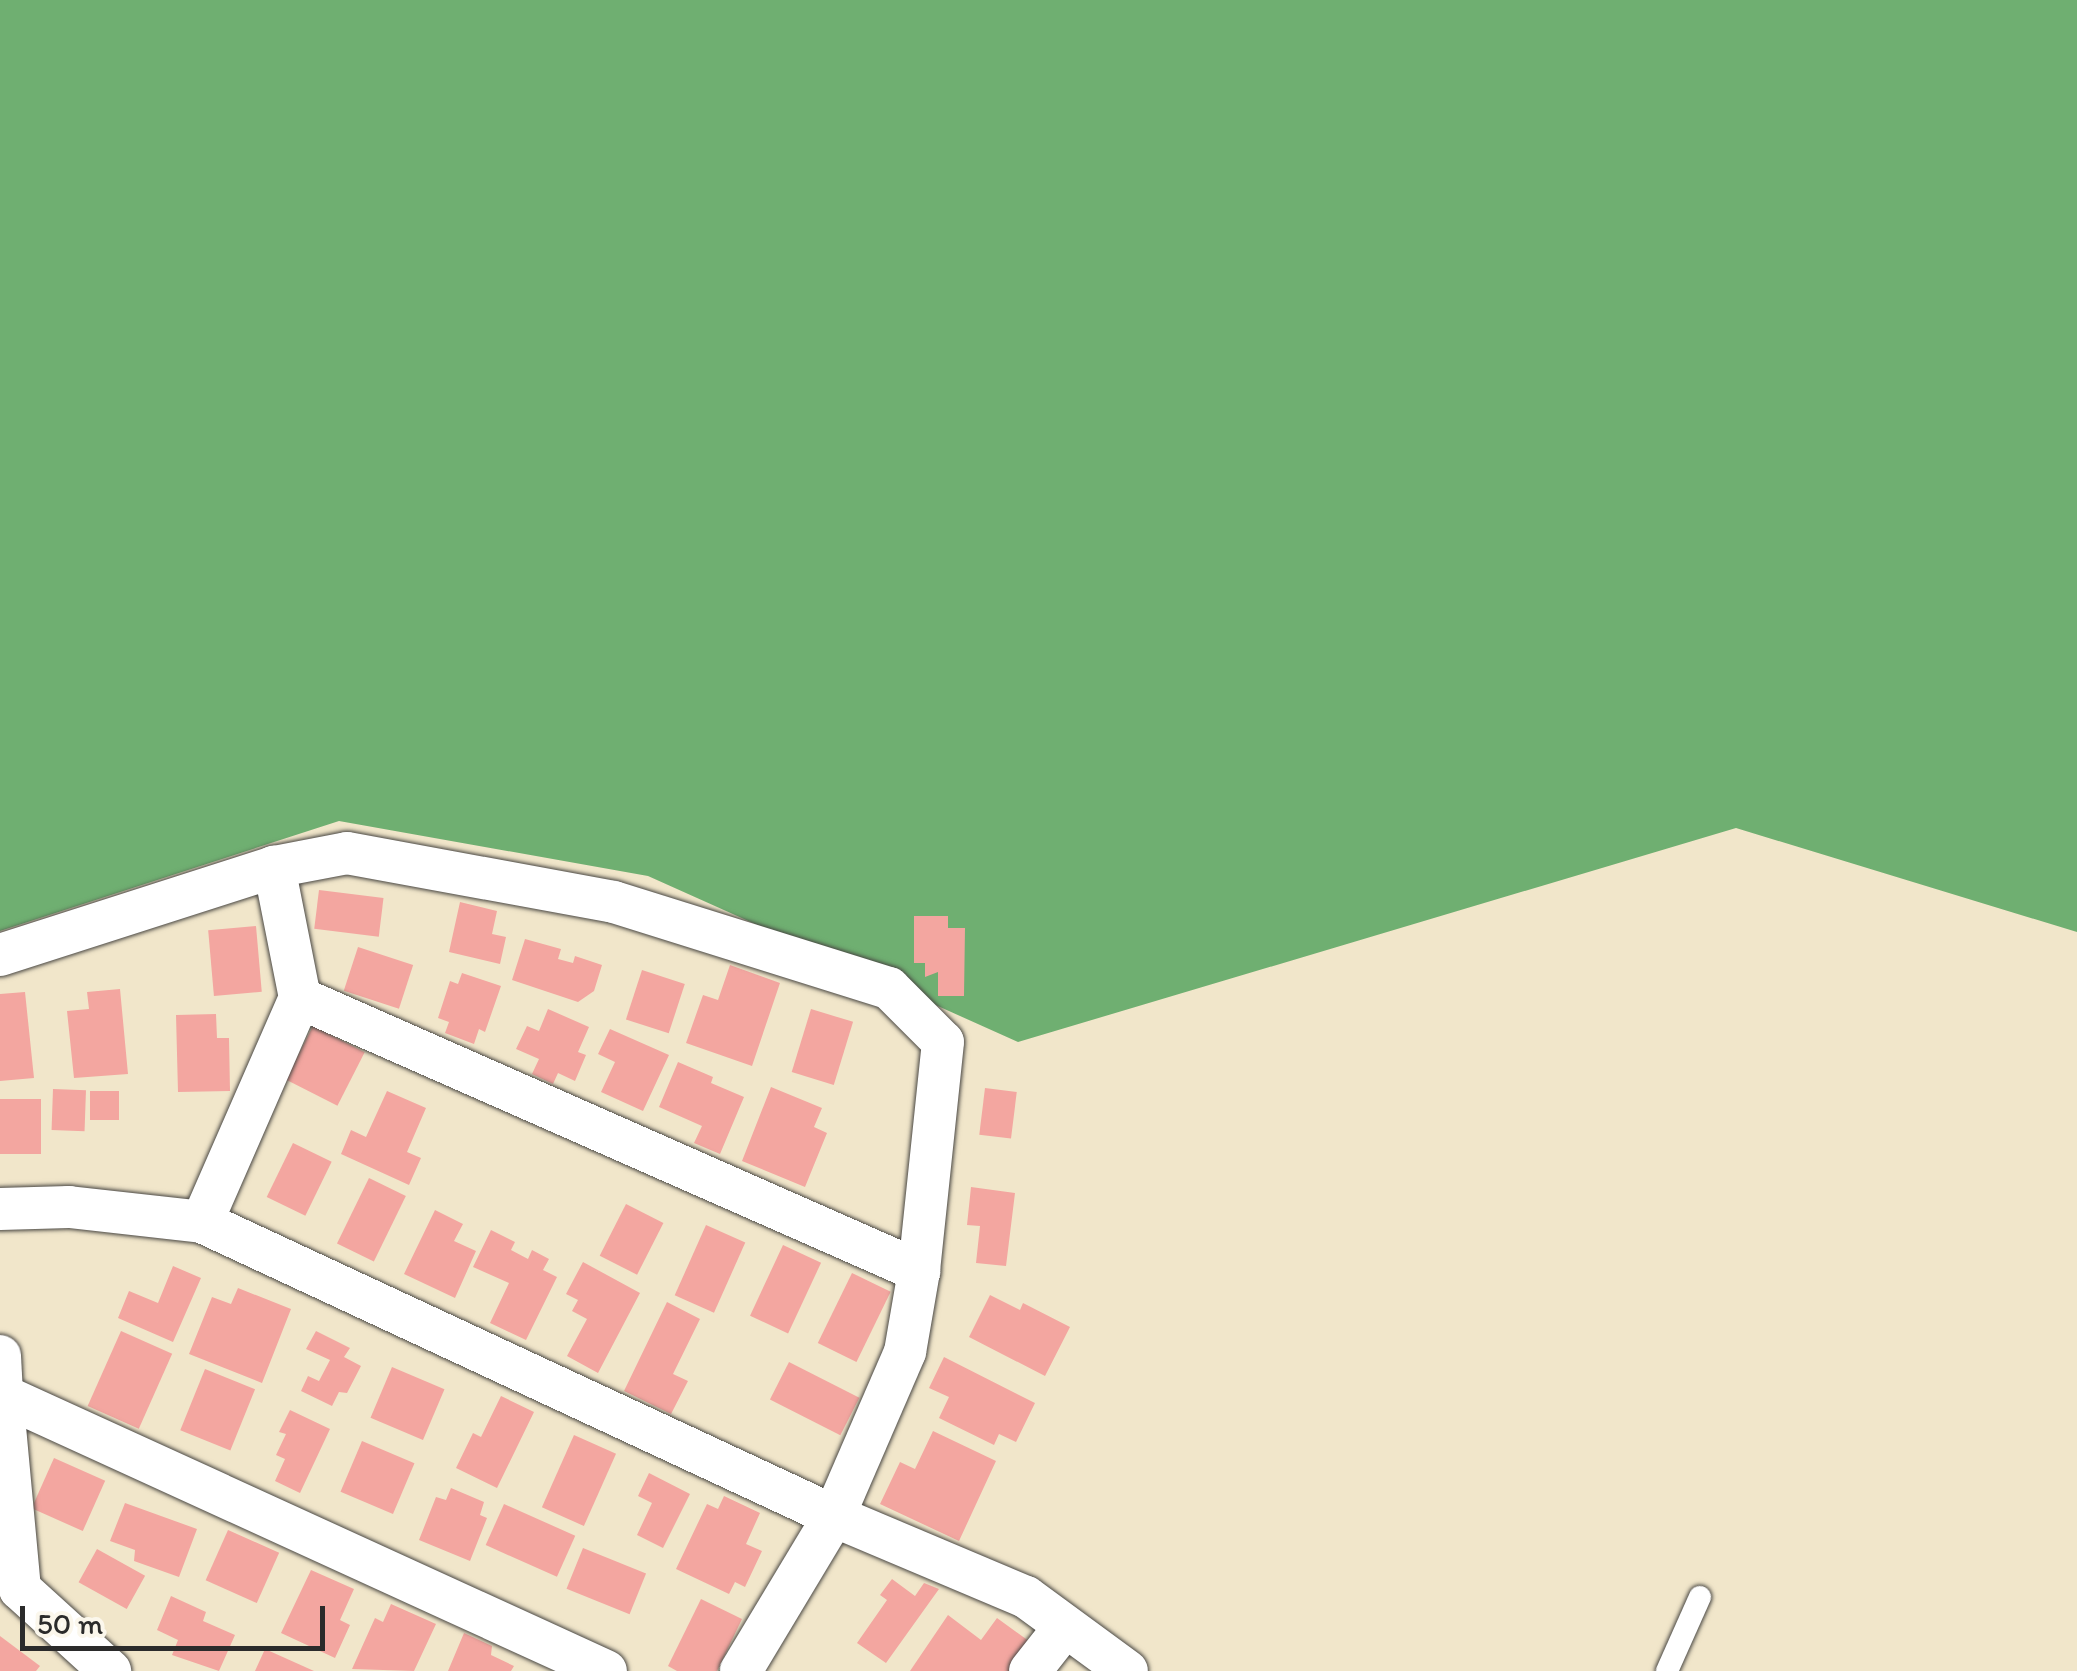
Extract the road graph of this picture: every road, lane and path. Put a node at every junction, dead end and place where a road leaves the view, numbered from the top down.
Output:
1 (274, 867) junction
2 (0, 954) edge
3 (300, 998) junction
4 (0, 1210) edge
5 (202, 1222) junction
6 (919, 1271) junction
7 (1, 1376) edge
8 (834, 1516) junction
9 (1700, 1597) dead end
10 (1064, 1628) junction
11 (110, 1671) edge
12 (606, 1671) edge
13 (741, 1671) edge
14 (1030, 1671) edge
15 (1127, 1671) edge
16 (1667, 1671) edge

1 - 2 street
1 - 3 street
1 - 6 street
3 - 5 street
3 - 6 street
4 - 5 street
5 - 8 street
6 - 8 street
7 - 11 street
7 - 12 street
8 - 10 street
8 - 13 street
9 - 16 lane
10 - 14 street
10 - 15 street

